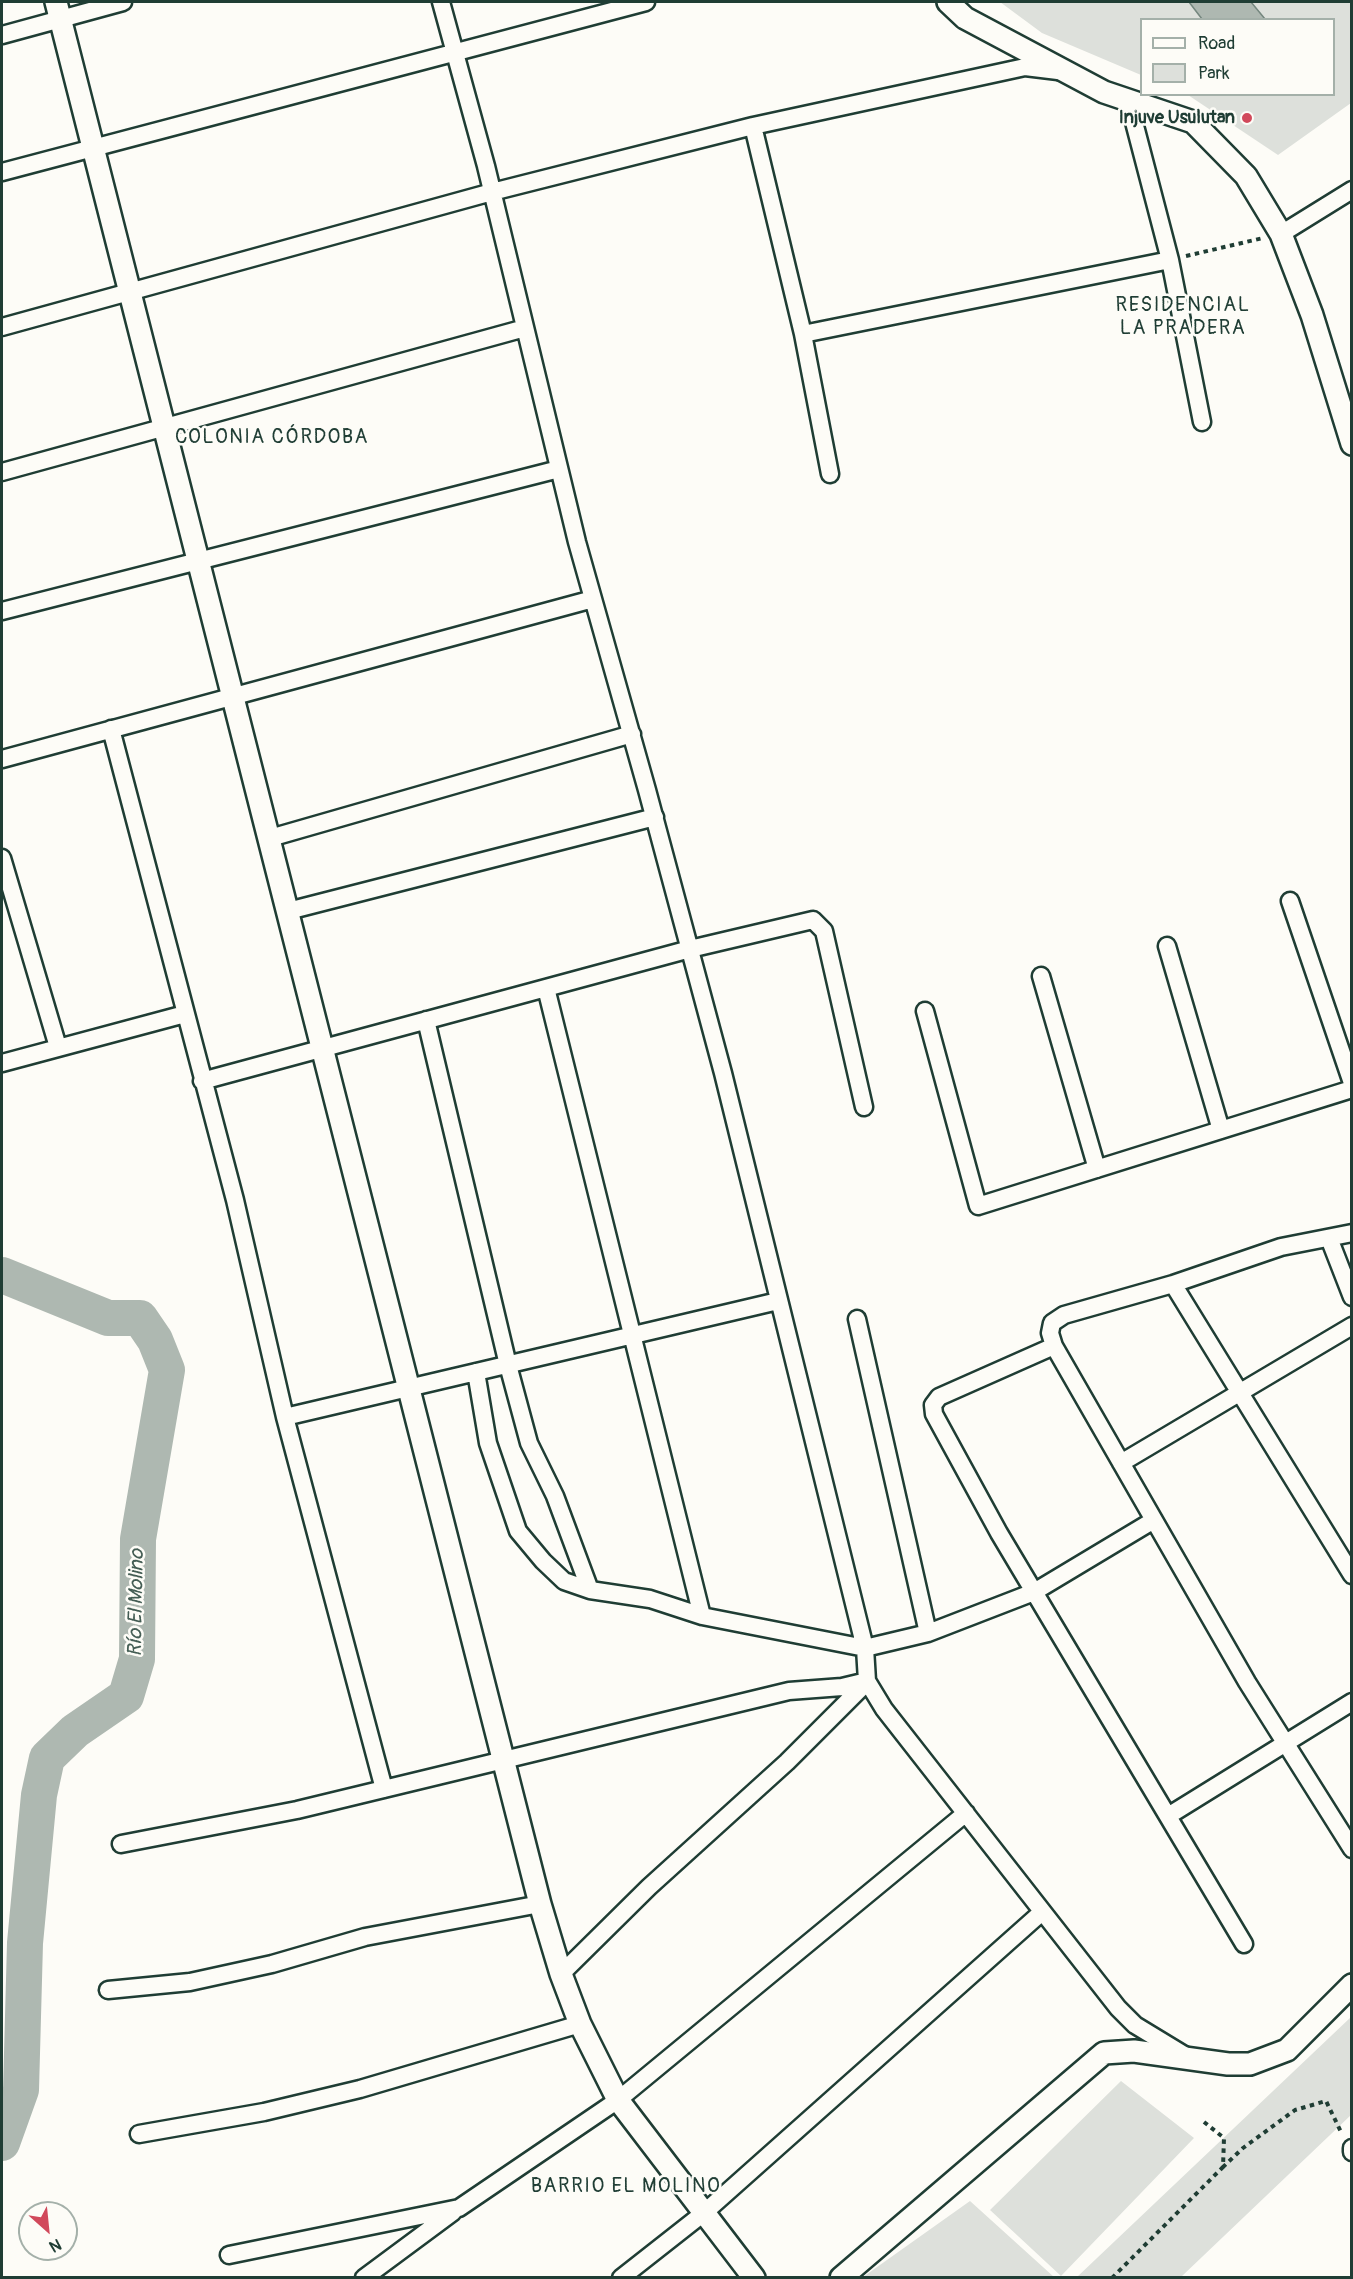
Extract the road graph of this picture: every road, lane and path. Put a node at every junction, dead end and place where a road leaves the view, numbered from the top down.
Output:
1 (123, 2) edge
2 (441, 2) edge
3 (646, 2) edge
4 (948, 2) edge
5 (58, 10) edge
6 (2, 35) edge
7 (455, 52) junction
8 (1068, 72) junction
9 (1128, 99) junction
10 (753, 126) junction
11 (93, 148) junction
12 (2, 172) edge
13 (1352, 190) edge
14 (492, 192) junction
15 (1281, 234) junction
16 (1170, 260) junction
17 (130, 293) junction
18 (2, 327) edge
19 (525, 328) junction
20 (803, 334) junction
21 (1202, 422) dead end
22 (1348, 422) edge
23 (165, 428) junction
24 (1352, 444) edge
25 (559, 469) junction
26 (2, 472) edge
27 (830, 474) dead end
28 (199, 562) junction
29 (593, 599) junction
30 (2, 610) edge
31 (234, 697) junction
32 (111, 729) junction
33 (632, 734) junction
34 (2, 759) edge
35 (655, 817) junction
36 (270, 838) junction
37 (2, 858) edge
38 (1290, 901) dead end
39 (288, 911) junction
40 (1167, 946) dead end
41 (690, 949) junction
42 (1041, 976) dead end
43 (546, 988) junction
44 (925, 1011) dead end
45 (185, 1014) junction
46 (426, 1020) junction
47 (58, 1047) junction
48 (323, 1048) junction
49 (2, 1063) edge
50 (202, 1081) junction
51 (1352, 1083) edge
52 (1352, 1089) edge
53 (864, 1107) dead end
54 (1221, 1130) junction
55 (1097, 1169) junction
56 (1352, 1233) edge
57 (1329, 1238) junction
58 (1173, 1284) junction
59 (1352, 1297) edge
60 (778, 1302) junction
61 (857, 1319) dead end
62 (1352, 1326) edge
63 (633, 1336) junction
64 (1054, 1346) junction
65 (508, 1365) junction
66 (476, 1372) junction
67 (410, 1387) junction
68 (1239, 1393) junction
69 (285, 1416) junction
70 (1121, 1463) junction
71 (1154, 1520) junction
72 (1352, 1575) edge
73 (590, 1590) junction
74 (1034, 1592) junction
75 (702, 1616) junction
76 (928, 1633) junction
77 (865, 1648) junction
78 (867, 1682) junction
79 (1352, 1702) edge
80 (1285, 1743) junction
81 (506, 1761) junction
82 (384, 1789) junction
83 (966, 1813) junction
84 (1168, 1816) junction
85 (121, 1844) dead end
86 (1352, 1849) edge
87 (540, 1904) junction
88 (1042, 1912) junction
89 (1244, 1944) dead end
90 (561, 1974) junction
91 (1352, 1986) edge
92 (108, 1990) dead end
93 (580, 2024) junction
94 (1186, 2056) junction
95 (618, 2100) junction
96 (1204, 2122) dead end
97 (139, 2134) dead end
98 (1351, 2150) edge
99 (1223, 2167) junction
100 (459, 2208) junction
101 (705, 2212) junction
102 (230, 2255) dead end
103 (364, 2277) edge
104 (621, 2277) edge
105 (754, 2277) edge
106 (841, 2277) edge
107 (1112, 2277) edge

1 - 5 street
2 - 7 street
3 - 7 street
4 - 8 street
5 - 6 street
5 - 11 street
7 - 11 street
7 - 14 street
8 - 9 street
8 - 10 street
9 - 15 street
9 - 16 street
10 - 14 street
10 - 20 street
11 - 12 street
11 - 17 street
13 - 15 street
14 - 17 street
14 - 19 street
15 - 16 path
15 - 22 street
16 - 20 street
16 - 21 street
17 - 18 street
17 - 23 street
19 - 23 street
19 - 25 street
20 - 27 street
22 - 24 street
23 - 26 street
23 - 28 street
25 - 28 street
25 - 29 street
28 - 30 street
28 - 31 street
29 - 31 street
29 - 33 street
31 - 32 street
31 - 36 street
32 - 34 street
32 - 45 street
33 - 35 street
33 - 36 street
35 - 39 street
35 - 41 street
36 - 39 street
37 - 47 street
38 - 51 street
39 - 48 street
40 - 54 street
41 - 43 street
41 - 53 street
41 - 60 street
42 - 55 street
43 - 46 street
43 - 63 street
44 - 55 street
45 - 47 street
45 - 50 street
46 - 48 street
46 - 65 street
47 - 49 street
48 - 50 street
48 - 67 street
50 - 69 street
52 - 54 street
54 - 55 street
56 - 57 street
57 - 58 street
57 - 59 street
58 - 64 street
58 - 68 street
60 - 63 street
60 - 77 street
61 - 76 street
62 - 68 street
63 - 65 street
63 - 75 street
64 - 70 street
64 - 74 street
65 - 66 street
65 - 73 street
66 - 67 street
66 - 73 street
67 - 69 street
67 - 81 street
68 - 70 street
68 - 72 street
69 - 82 street
70 - 71 street
71 - 74 street
71 - 80 street
73 - 75 street
74 - 76 street
74 - 84 street
75 - 77 street
76 - 77 street
77 - 78 street
78 - 81 street
78 - 83 street
78 - 90 street
79 - 80 street
80 - 84 street
80 - 86 street
81 - 82 street
81 - 87 street
82 - 85 street
83 - 88 street
83 - 95 street
84 - 89 street
87 - 90 street
87 - 92 street
88 - 94 street
88 - 101 street
90 - 93 street
91 - 94 street
93 - 95 street
93 - 97 street
94 - 106 street
95 - 100 street
95 - 101 street
96 - 99 path
98 - 99 path
99 - 107 path
100 - 102 street
100 - 103 street
101 - 104 street
101 - 105 street

